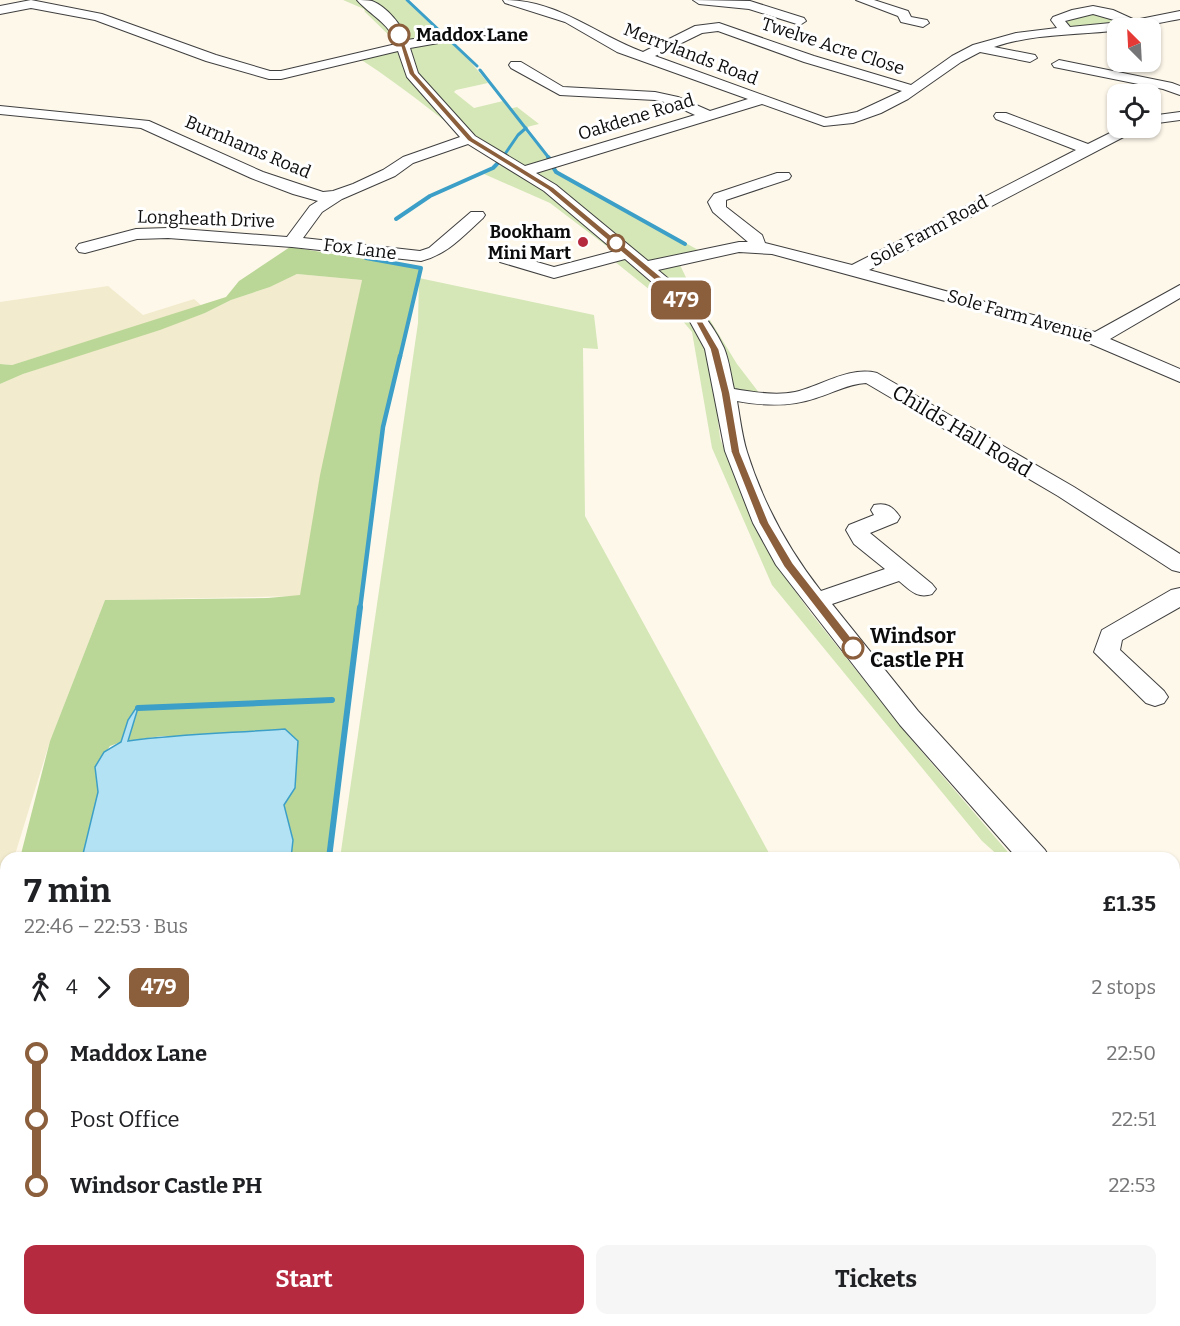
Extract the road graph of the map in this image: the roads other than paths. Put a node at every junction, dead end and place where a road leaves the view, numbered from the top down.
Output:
1 (363, 0) edge
2 (509, 0) edge
3 (699, 0) edge
4 (862, 0) edge
5 (1163, 4) dead end
6 (0, 10) edge
7 (1180, 10) edge
8 (1180, 15) edge
9 (698, 17) dead end
10 (1122, 18) edge
11 (1161, 19) edge
12 (800, 21) dead end
13 (923, 23) dead end
14 (1107, 26) edge
15 (713, 27) junction
16 (1067, 30) junction
17 (491, 34) dead end
18 (402, 45) junction
19 (977, 48) junction
20 (643, 57) junction
21 (1030, 58) dead end
22 (1059, 64) dead end
23 (516, 65) dead end
24 (913, 90) junction
25 (1180, 91) edge
26 (761, 100) junction
27 (8, 111) edge
28 (710, 116) junction
29 (1001, 116) dead end
30 (1180, 116) edge
31 (1161, 119) edge
32 (0, 120) edge
33 (1110, 138) edge
34 (471, 139) junction
35 (1087, 149) junction
36 (522, 172) junction
37 (783, 176) dead end
38 (336, 196) junction
39 (477, 215) dead end
40 (292, 242) junction
41 (757, 246) junction
42 (85, 248) dead end
43 (629, 254) junction
44 (506, 258) dead end
45 (646, 267) junction
46 (855, 270) junction
47 (1180, 290) edge
48 (1098, 338) junction
49 (1180, 376) edge
50 (726, 393) junction
51 (882, 510) dead end
52 (1180, 566) edge
53 (903, 571) junction
54 (924, 589) dead end
55 (1180, 597) edge
56 (815, 601) junction
57 (1155, 697) dead end
58 (1030, 852) edge

1 - 18 street
2 - 20 street, Merrylands Road
3 - 12 street
4 - 13 street
5 - 7 street
6 - 18 street
8 - 11 street, Merrylands Road
9 - 15 street
10 - 16 street
14 - 16 street, Merrylands Road
15 - 20 street
15 - 24 street, Twelve Acre Close
16 - 19 street, Merrylands Road
17 - 18 street
18 - 34 street
19 - 21 street
19 - 24 street, Merrylands Road
20 - 26 street, Merrylands Road
22 - 25 street
23 - 28 street
24 - 26 street, Merrylands Road
26 - 28 street, Oakdene Road
27 - 32 street
27 - 38 street, Burnhams Road
28 - 36 street, Oakdene Road
29 - 35 street
30 - 31 street
33 - 35 street, Sole Farm Road
34 - 36 street
34 - 38 street, Burnhams Road
35 - 46 street, Sole Farm Road
36 - 43 street
37 - 41 street
38 - 40 street, Fox Lane
39 - 40 street, Fox Lane
40 - 42 street, Longheath Drive
41 - 45 street, Sole Farm Road
41 - 46 street, Sole Farm Road
43 - 44 street
43 - 45 street
45 - 50 street
46 - 48 street, Sole Farm Avenue
47 - 48 street
48 - 49 street, Sole Farm Avenue
50 - 52 street, Childs Hall Road
50 - 56 street
51 - 53 street
53 - 54 street
53 - 56 street
55 - 57 street
56 - 58 street

